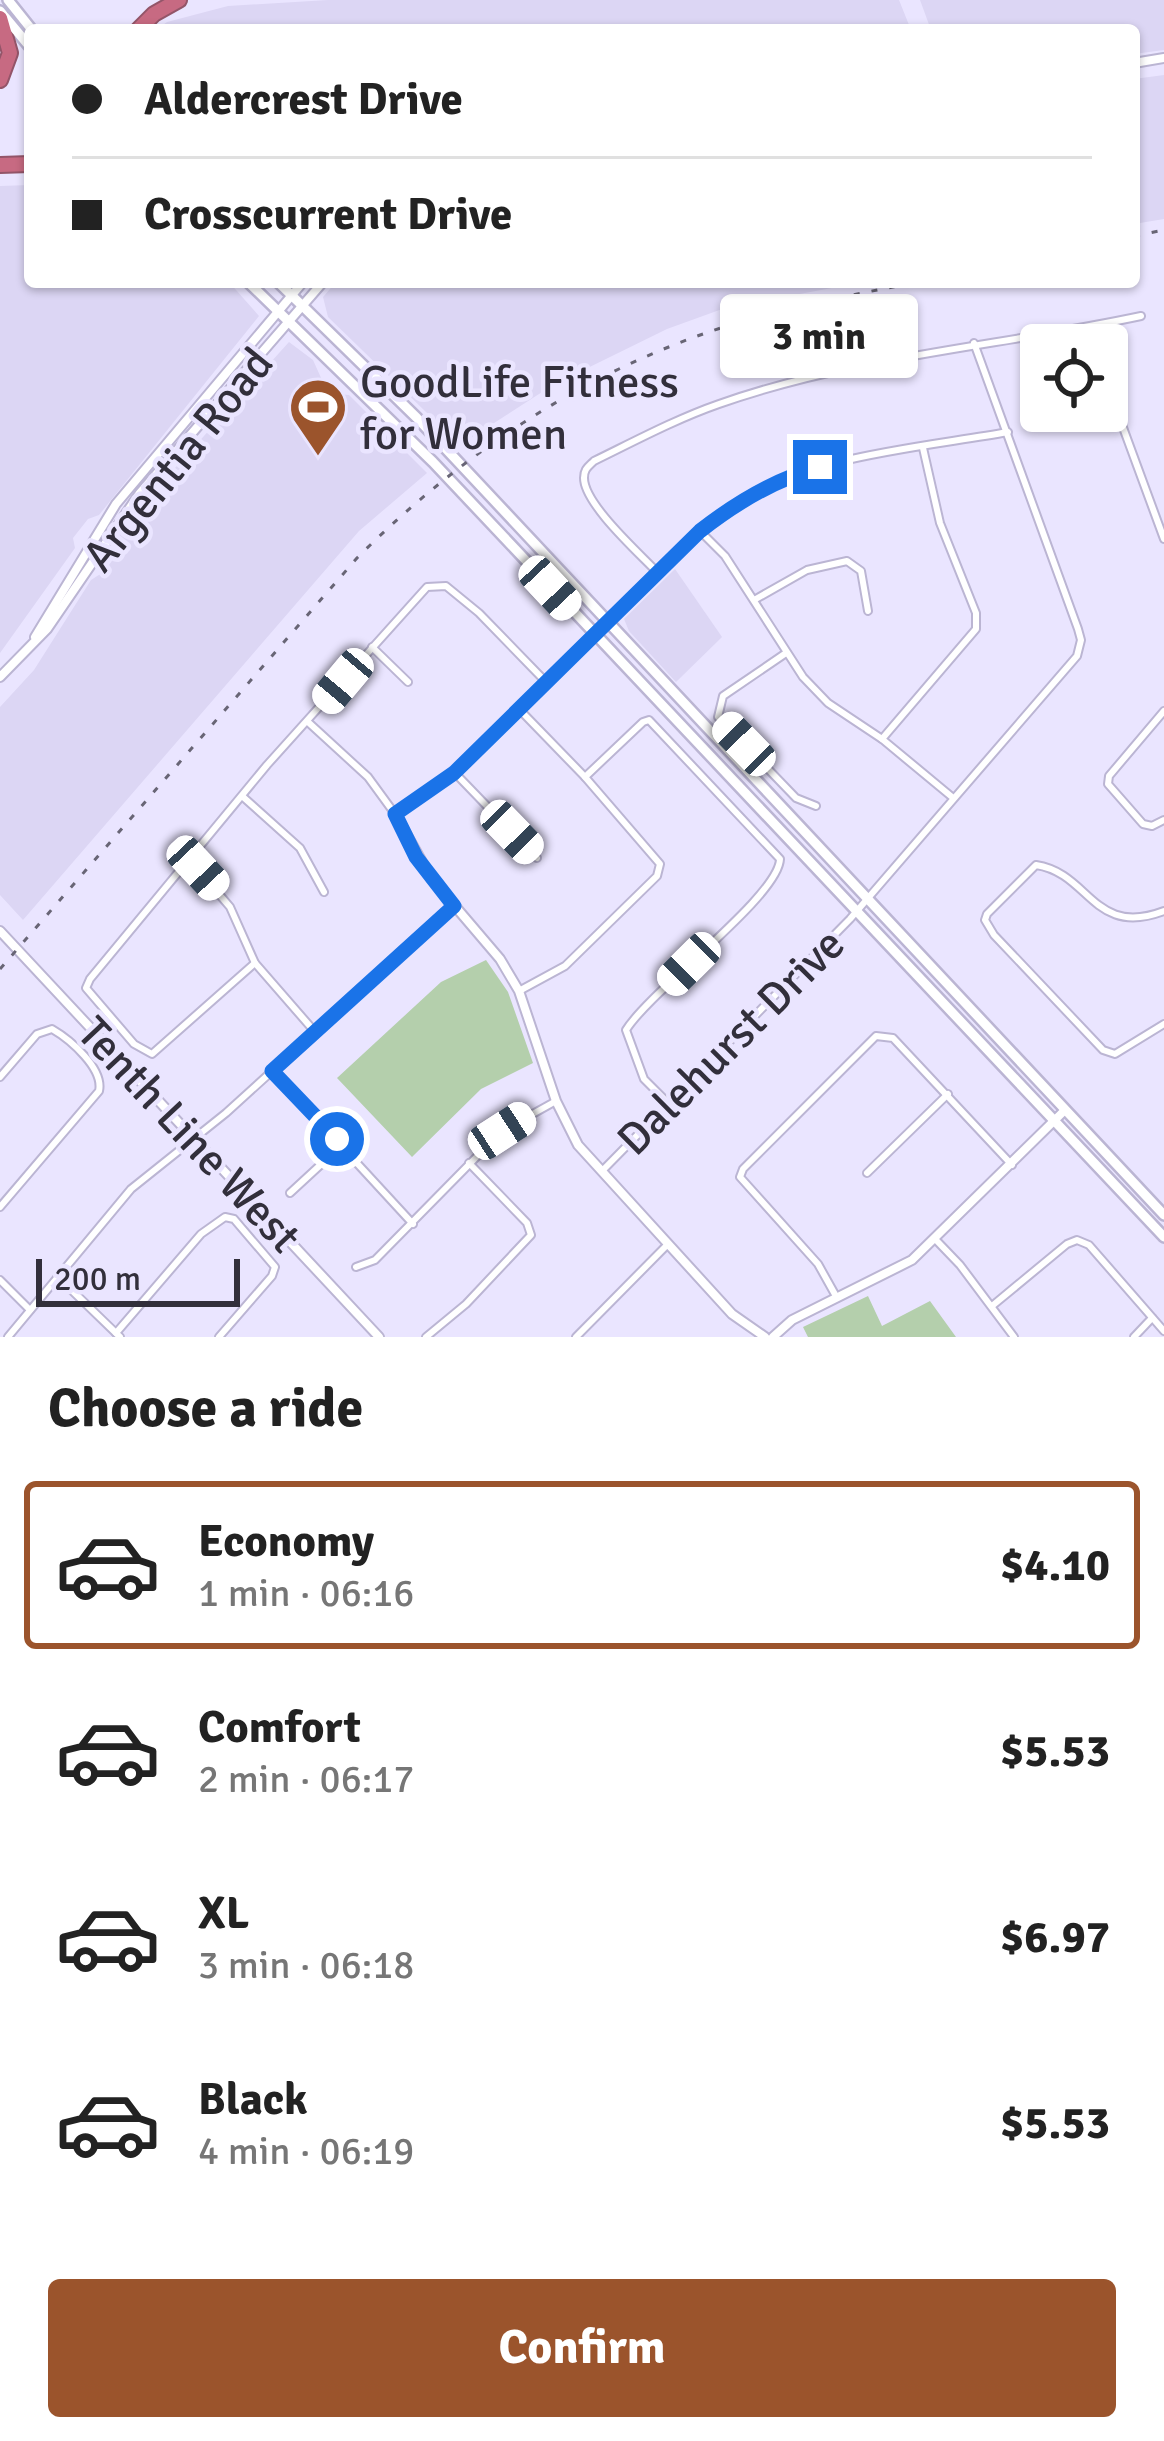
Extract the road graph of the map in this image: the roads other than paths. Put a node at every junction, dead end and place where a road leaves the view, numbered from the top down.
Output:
1 (179, 0) edge
2 (0, 15) edge
3 (144, 24) edge
4 (24, 41) edge
5 (0, 80) edge
6 (254, 288) edge
7 (284, 288) edge
8 (297, 288) edge
9 (318, 288) edge
10 (291, 295) junction
11 (302, 306) junction
12 (278, 311) junction
13 (1141, 316) dead end
14 (288, 323) junction
15 (1105, 324) edge
16 (1020, 337) edge
17 (974, 343) junction
18 (1007, 432) junction
19 (1125, 432) edge
20 (923, 448) junction
21 (700, 531) junction
22 (1164, 539) edge
23 (657, 572) junction
24 (754, 600) junction
25 (868, 611) dead end
26 (606, 622) junction
27 (594, 634) junction
28 (34, 638) junction
29 (372, 647) junction
30 (786, 652) junction
31 (0, 677) edge
32 (408, 682) dead end
33 (545, 682) junction
34 (519, 709) junction
35 (1164, 711) edge
36 (308, 722) junction
37 (882, 739) junction
38 (454, 773) junction
39 (585, 777) junction
40 (242, 796) junction
41 (952, 797) junction
42 (816, 806) dead end
43 (395, 814) junction
44 (1164, 820) edge
45 (537, 858) dead end
46 (189, 859) junction
47 (324, 892) dead end
48 (866, 899) junction
49 (454, 906) junction
50 (857, 911) junction
51 (1164, 911) edge
52 (0, 931) edge
53 (255, 963) junction
54 (519, 991) junction
55 (1164, 1024) edge
56 (315, 1032) junction
57 (272, 1071) junction
58 (0, 1077) edge
59 (948, 1094) junction
60 (556, 1101) junction
61 (668, 1103) junction
62 (1065, 1110) junction
63 (1054, 1121) junction
64 (194, 1137) junction
65 (342, 1145) junction
66 (469, 1163) junction
67 (1012, 1165) junction
68 (602, 1171) junction
69 (867, 1173) dead end
70 (290, 1193) dead end
71 (0, 1207) edge
72 (1164, 1215) edge
73 (413, 1224) junction
74 (1164, 1237) edge
75 (936, 1240) junction
76 (668, 1244) junction
77 (356, 1267) dead end
78 (57, 1276) junction
79 (0, 1280) edge
80 (837, 1298) junction
81 (992, 1306) junction
82 (29, 1310) junction
83 (1152, 1318) junction
84 (1164, 1331) edge
85 (118, 1335) edge
86 (8, 1337) edge
87 (219, 1337) edge
88 (380, 1337) edge
89 (426, 1337) edge
90 (576, 1337) edge
91 (769, 1337) edge
92 (1014, 1337) edge
93 (1134, 1337) edge

1 - 3 highway
2 - 4 main road
2 - 5 highway
6 - 12 main road
7 - 10 main road
8 - 10 street, Argentia Road
9 - 11 street, Argentia Road
10 - 11 main road
10 - 12 street, Argentia Road
11 - 14 street, Argentia Road
11 - 26 main road
12 - 14 main road
12 - 28 street, Argentia Road
13 - 15 street
14 - 27 main road
14 - 28 street, Argentia Road
16 - 17 street
17 - 18 street
17 - 23 street
18 - 20 street
18 - 41 street, Dalehurst Drive
19 - 22 street
20 - 21 street
20 - 37 street
21 - 23 street
21 - 24 street
23 - 26 street
24 - 25 street
24 - 30 street
26 - 27 street
26 - 48 main road
27 - 33 street
27 - 50 main road
28 - 31 street, Argentia Road
29 - 32 street
29 - 33 street
29 - 36 street
30 - 37 street
30 - 42 street
33 - 34 street
34 - 38 street
34 - 39 street
35 - 44 street
36 - 40 street
36 - 43 street
37 - 41 street
38 - 43 street
38 - 45 street
39 - 54 street
39 - 61 street
40 - 46 street
40 - 47 street
41 - 48 street, Dalehurst Drive
43 - 49 street
46 - 53 street
46 - 53 street
48 - 50 street, Dalehurst Drive
48 - 62 main road
49 - 54 street
49 - 56 street
50 - 61 street, Dalehurst Drive
50 - 63 main road
51 - 55 street
52 - 64 street, Tenth Line West
53 - 56 street
54 - 60 street
56 - 57 street
57 - 64 street
57 - 65 street
58 - 71 street
59 - 67 street
59 - 69 street
59 - 80 street
60 - 66 street
60 - 68 street
61 - 68 street, Dalehurst Drive
62 - 63 street
62 - 72 main road
63 - 67 street
63 - 74 main road
64 - 78 street
64 - 88 street, Tenth Line West
65 - 70 street
65 - 73 street
66 - 73 street
66 - 89 street
67 - 75 street
68 - 76 street
73 - 77 street
75 - 80 street
75 - 81 street
76 - 90 street
76 - 91 street
78 - 82 street
78 - 85 street
79 - 82 street
80 - 91 street
81 - 83 street
81 - 92 street
82 - 86 street
83 - 84 street
83 - 93 street
85 - 87 street

